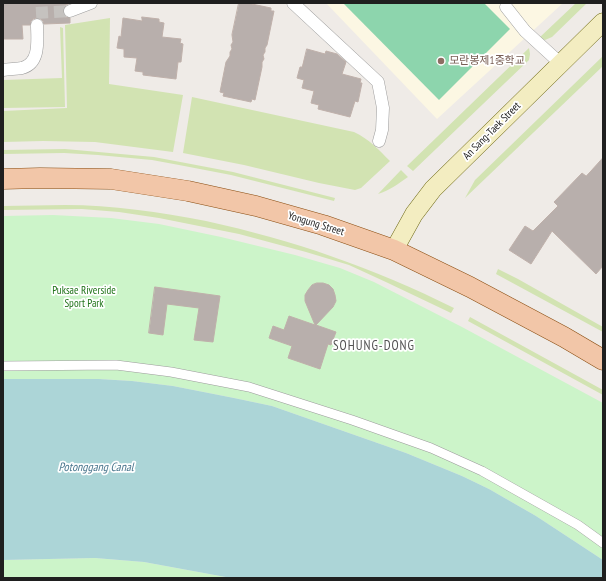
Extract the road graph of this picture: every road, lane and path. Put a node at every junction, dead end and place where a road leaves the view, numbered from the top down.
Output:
1 (91, 3) edge
2 (293, 3) edge
3 (506, 7) dead end
4 (70, 11) tunnel mouth
5 (603, 22) edge
6 (37, 24) dead end
7 (560, 63) junction
8 (3, 70) edge
9 (379, 141) dead end
10 (3, 179) edge
11 (394, 250) junction
12 (603, 360) edge
13 (3, 366) edge
14 (603, 543) edge

1 - 4 street
2 - 9 street
3 - 7 street
5 - 7 main road, An Sang-Taek Street
6 - 8 street
7 - 11 main road, An Sang-Taek Street
10 - 11 main road, Yongung Street
11 - 12 main road, Yongung Street
13 - 14 street

